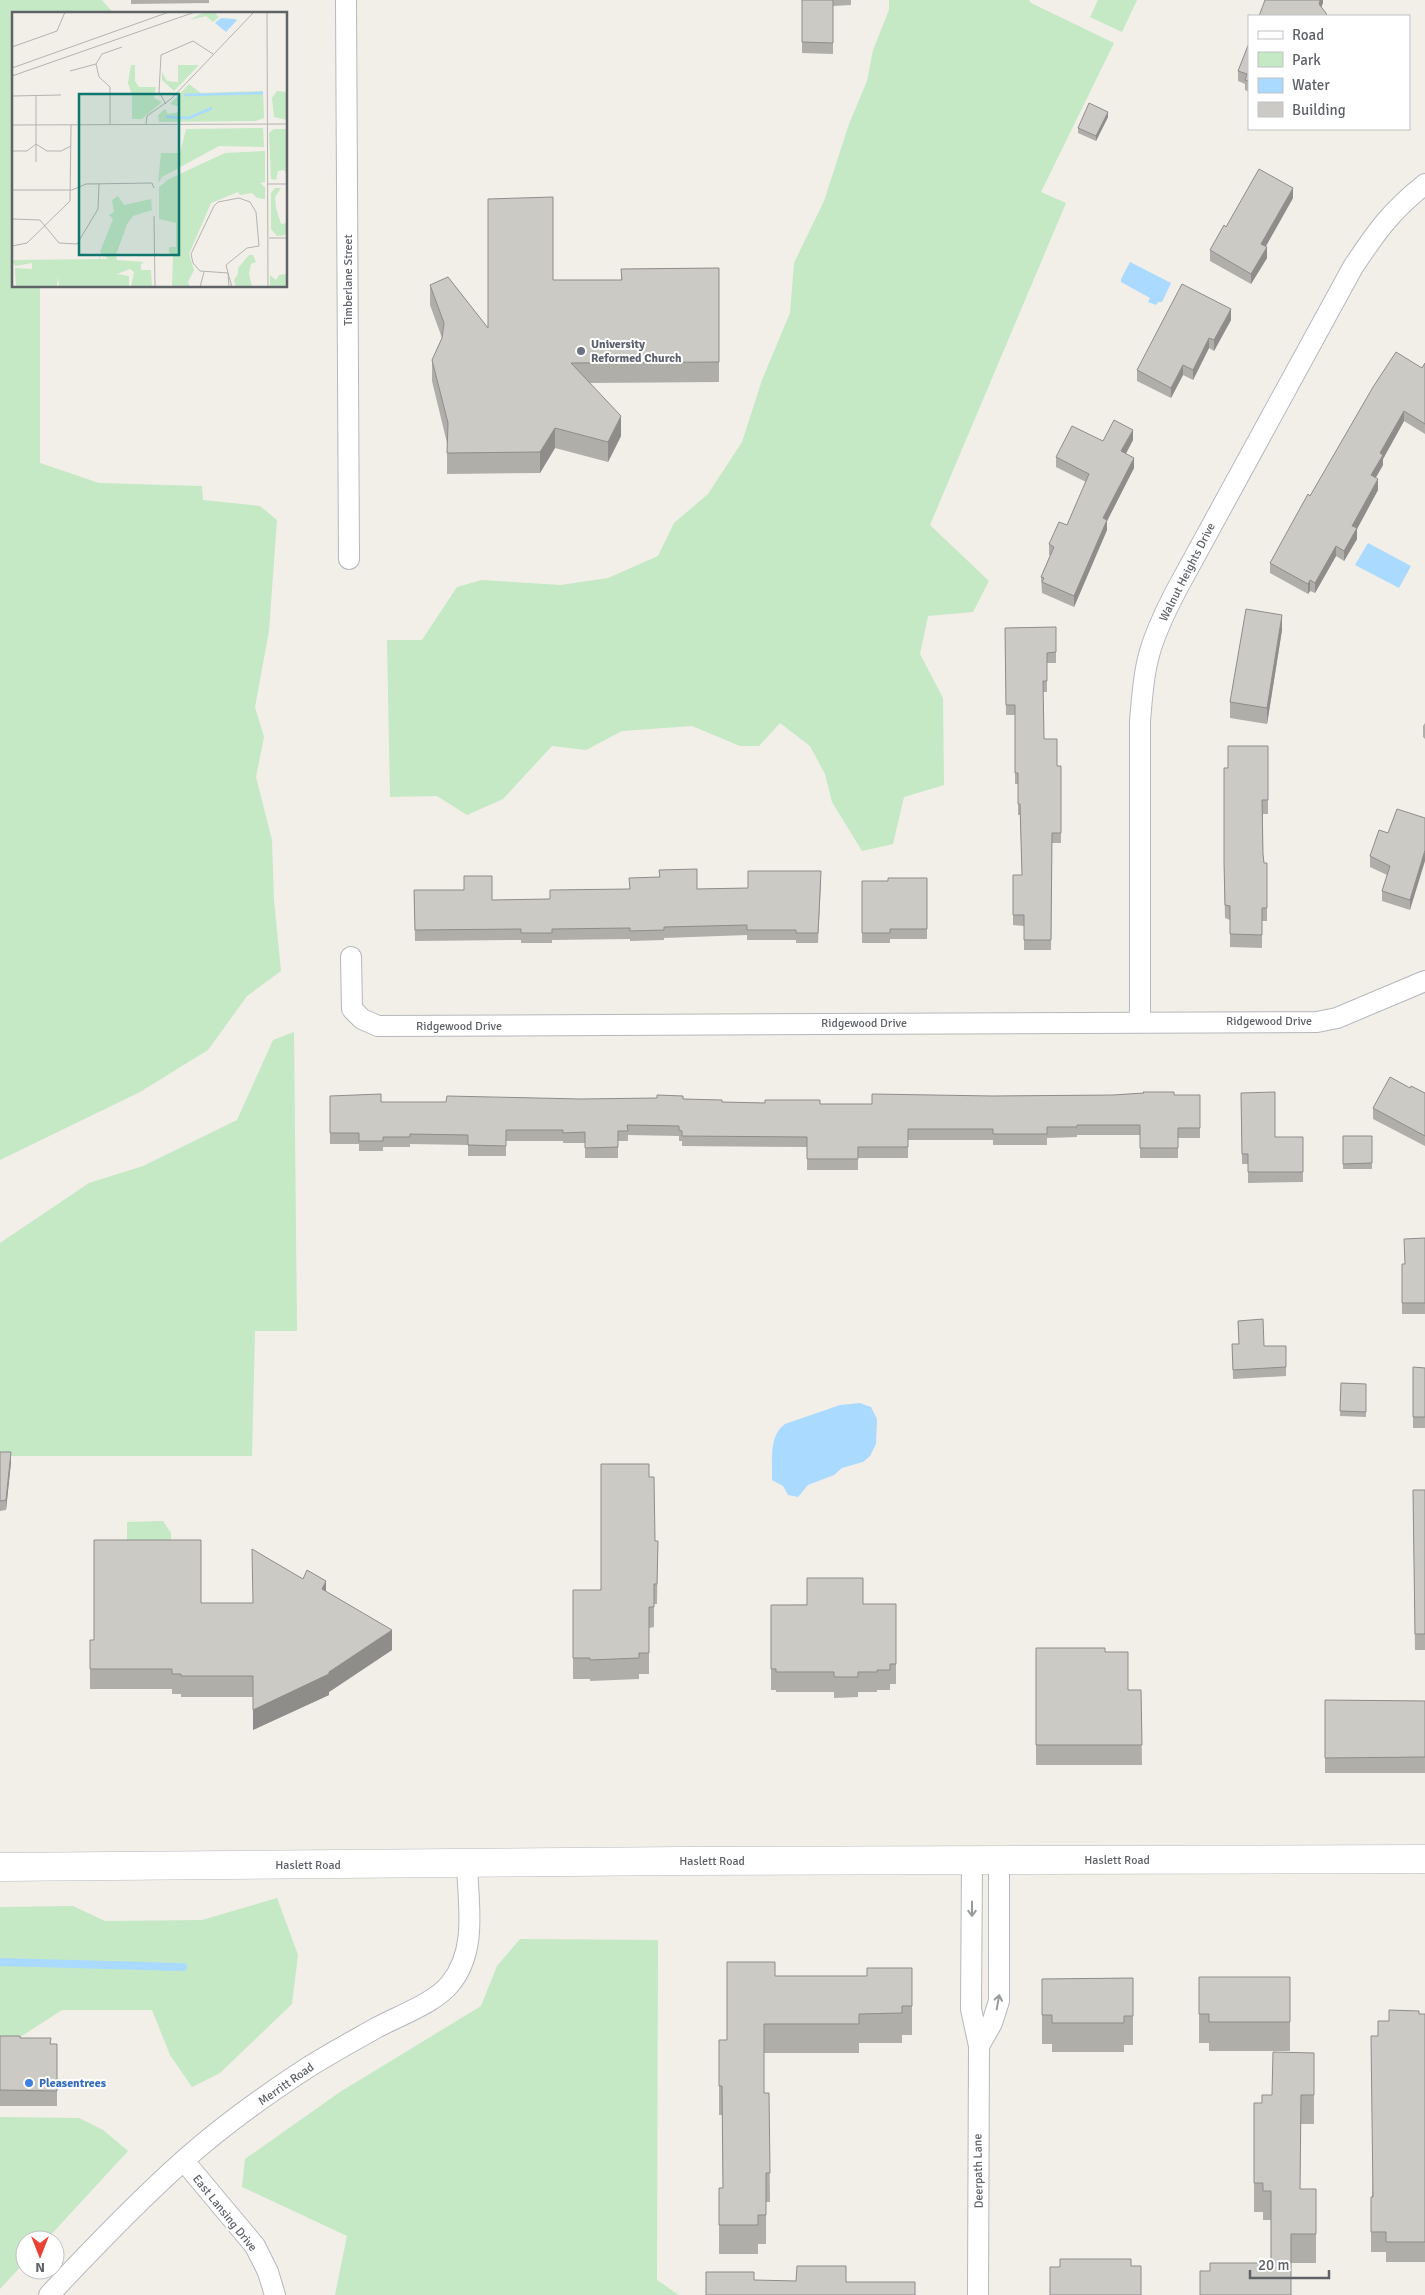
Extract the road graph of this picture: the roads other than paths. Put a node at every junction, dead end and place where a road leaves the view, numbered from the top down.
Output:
1 (346, 0) edge
2 (1425, 184) edge
3 (349, 559) dead end
4 (351, 957) dead end
5 (1425, 981) edge
6 (1140, 1022) junction
7 (1425, 1859) edge
8 (972, 1860) junction
9 (999, 1860) junction
10 (467, 1864) junction
11 (0, 1866) edge
12 (979, 2046) junction
13 (184, 2161) junction
14 (49, 2295) edge
15 (275, 2295) edge
16 (978, 2295) edge

1 - 3 street, Timberlane Street
2 - 6 street, Walnut Heights Drive
4 - 6 street, Ridgewood Drive
5 - 6 street, Ridgewood Drive
7 - 9 main road, Haslett Road
8 - 9 main road, Haslett Road
8 - 10 main road, Haslett Road
8 -> 12 street, Deerpath Lane
12 -> 9 street
10 - 11 main road, Haslett Road
10 - 13 street, Merritt Road
12 - 16 street, Deerpath Lane
13 - 14 street, Merritt Road
13 - 15 street, East Lansing Drive

